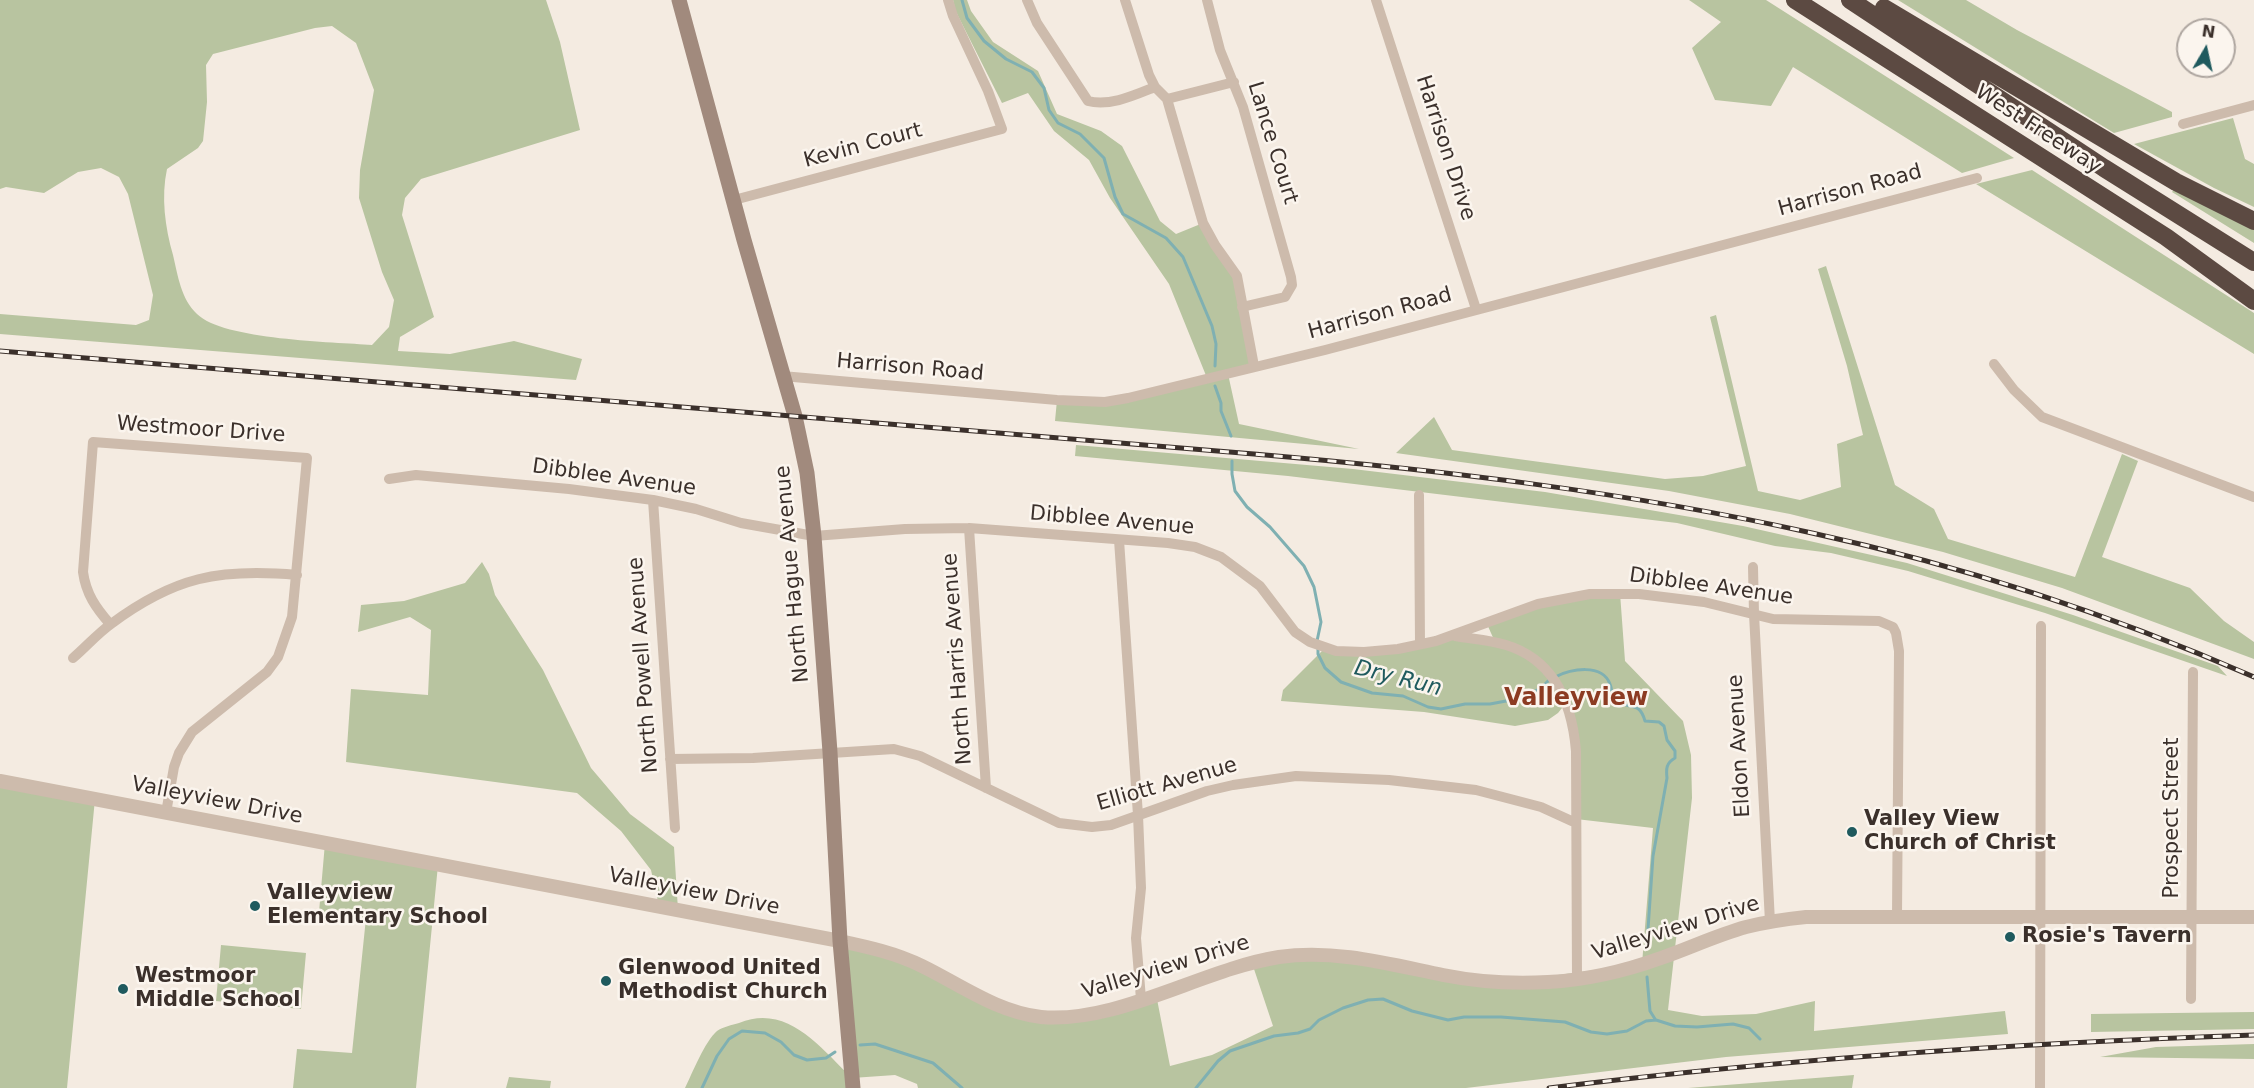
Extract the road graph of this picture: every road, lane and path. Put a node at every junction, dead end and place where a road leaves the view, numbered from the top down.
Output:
1 (679, 0) edge
2 (948, 0) edge
3 (1027, 0) edge
4 (1125, 0) edge
5 (1207, 0) edge
6 (1377, 0) edge
7 (1795, 0) edge
8 (1850, 0) edge
9 (1869, 0) edge
10 (1234, 82) junction
11 (1155, 87) junction
12 (1167, 99) junction
13 (2254, 105) edge
14 (2183, 124) dead end
15 (1977, 178) dead end
16 (734, 200) junction
17 (2254, 221) edge
18 (2166, 237) junction
19 (2254, 262) edge
20 (2254, 289) edge
21 (2254, 301) edge
22 (1242, 307) junction
23 (1476, 309) junction
24 (1994, 364) dead end
25 (1254, 366) junction
26 (782, 376) junction
27 (389, 479) dead end
28 (1419, 495) dead end
29 (2254, 497) edge
30 (653, 500) junction
31 (969, 528) junction
32 (814, 536) junction
33 (1119, 540) junction
34 (1753, 567) dead end
35 (297, 575) junction
36 (1754, 614) junction
37 (110, 624) junction
38 (2041, 626) dead end
39 (1455, 636) junction
40 (1420, 644) junction
41 (73, 658) dead end
42 (2193, 672) dead end
43 (830, 752) junction
44 (670, 759) junction
45 (0, 781) edge
46 (986, 788) junction
47 (166, 813) junction
48 (1138, 815) junction
49 (1576, 823) junction
50 (675, 828) dead end
51 (1897, 916) junction
52 (2040, 917) junction
53 (2192, 917) junction
54 (2254, 917) edge
55 (1770, 922) junction
56 (840, 941) junction
57 (1577, 979) junction
58 (1141, 999) junction
59 (2191, 999) dead end
60 (853, 1088) edge
61 (2040, 1088) edge

1 - 16 main road, North Hague Avenue
2 - 16 street, Kevin Court
3 - 11 street
4 - 11 street
5 - 10 street, Lance Court
6 - 23 street, Harrison Drive
7 - 18 highway, West Freeway
8 - 19 highway
9 - 17 highway, West Freeway
10 - 12 street
10 - 22 street, Lance Court
11 - 12 street
12 - 22 street
13 - 14 street
15 - 23 street, Harrison Road
16 - 26 main road, North Hague Avenue
18 - 20 highway
18 - 21 highway, West Freeway
22 - 25 street
23 - 25 street, Harrison Road
24 - 29 street
25 - 26 street, Harrison Road
26 - 32 main road, North Hague Avenue
27 - 30 street, Dibblee Avenue
28 - 40 street
30 - 32 street, Dibblee Avenue
30 - 44 street, North Powell Avenue
31 - 32 street, Dibblee Avenue
31 - 33 street, Dibblee Avenue
31 - 46 street, North Harris Avenue
32 - 43 main road, North Hague Avenue
33 - 40 street, Dibblee Avenue
33 - 48 street
34 - 36 street, Eldon Avenue
35 - 37 street
35 - 37 street, Westmoor Drive
35 - 47 street
36 - 39 street, Dibblee Avenue
36 - 51 street, Dibblee Avenue
36 - 55 street, Eldon Avenue
37 - 41 street
38 - 52 street
39 - 40 street, Dibblee Avenue
39 - 49 street
42 - 53 street, Prospect Street
43 - 44 street, Elliott Avenue
43 - 46 street, Elliott Avenue
43 - 56 main road, North Hague Avenue
44 - 50 street, North Powell Avenue
45 - 47 street, Valleyview Drive
46 - 48 street, Elliott Avenue
47 - 56 street, Valleyview Drive
48 - 49 street, Elliott Avenue
48 - 58 street
49 - 57 street
51 - 52 street, Valleyview Drive
51 - 55 street, Valleyview Drive
52 - 53 street, Valleyview Drive
52 - 61 street
53 - 54 street, Valleyview Drive
53 - 59 street, Prospect Street
55 - 57 street, Valleyview Drive
56 - 58 street, Valleyview Drive
56 - 60 main road, North Hague Avenue
57 - 58 street, Valleyview Drive

